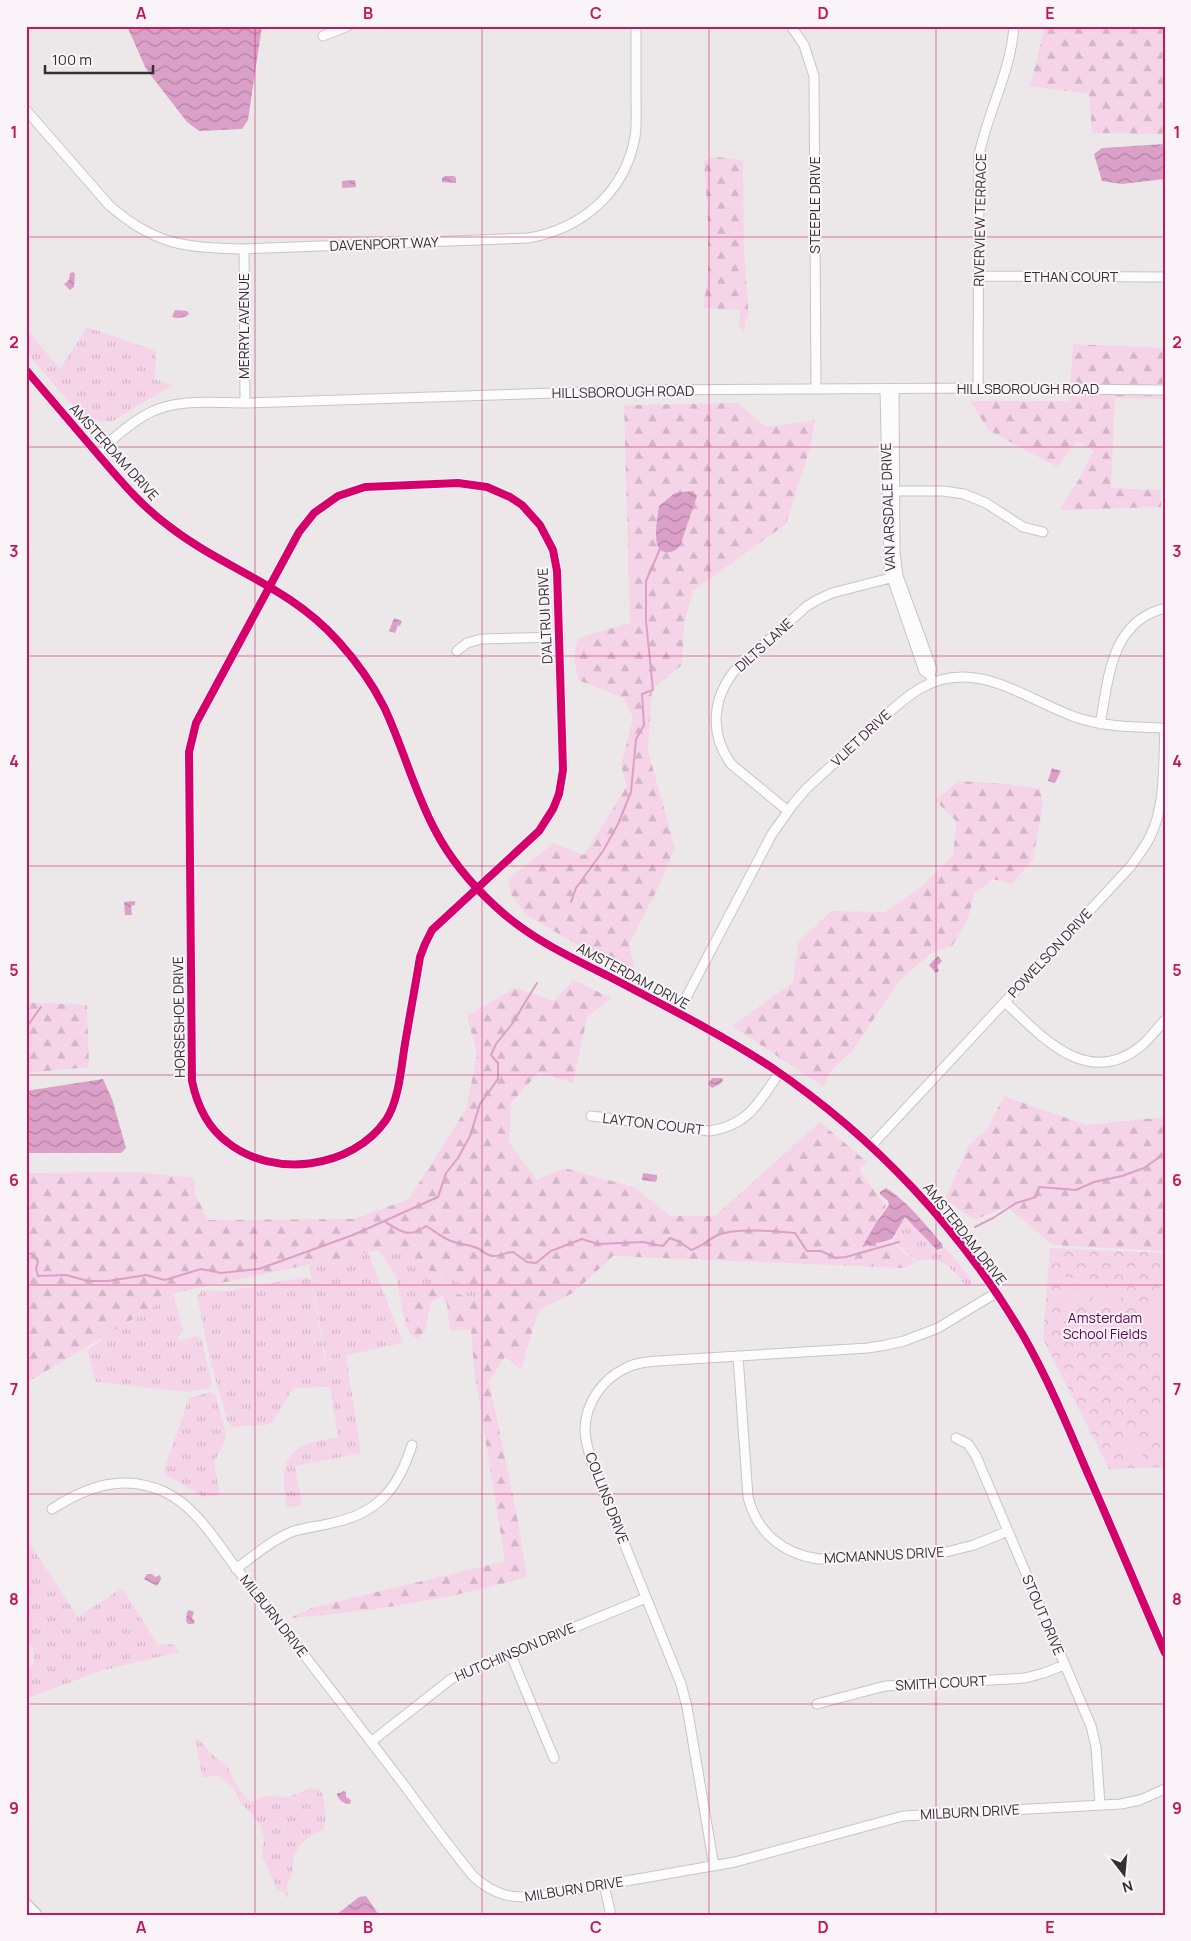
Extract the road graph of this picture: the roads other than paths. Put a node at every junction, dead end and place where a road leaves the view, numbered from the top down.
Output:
1 (348, 26) edge
2 (636, 26) edge
3 (791, 26) edge
4 (1014, 26) edge
5 (323, 36) dead end
6 (26, 110) edge
7 (244, 248) junction
8 (978, 276) junction
9 (1165, 277) edge
10 (26, 370) edge
11 (978, 388) junction
12 (816, 389) junction
13 (890, 389) junction
14 (1165, 390) edge
15 (245, 403) junction
16 (97, 453) junction
17 (891, 491) junction
18 (1043, 532) dead end
19 (894, 577) junction
20 (269, 586) junction
21 (1165, 608) edge
22 (560, 637) junction
23 (457, 651) dead end
24 (931, 679) junction
25 (1100, 724) junction
26 (1165, 728) edge
27 (788, 811) junction
28 (477, 888) junction
29 (1005, 1002) junction
30 (678, 1013) junction
31 (1165, 1020) edge
32 (779, 1073) junction
33 (591, 1116) dead end
34 (871, 1146) junction
35 (996, 1292) junction
36 (738, 1356) junction
37 (956, 1438) dead end
38 (412, 1445) dead end
39 (52, 1509) dead end
40 (1008, 1531) junction
41 (236, 1569) junction
42 (646, 1598) junction
43 (510, 1653) junction
44 (1165, 1654) edge
45 (1064, 1665) junction
46 (817, 1704) dead end
47 (370, 1742) junction
48 (554, 1758) dead end
49 (1165, 1789) edge
50 (1100, 1805) junction
51 (714, 1866) junction
52 (604, 1884) junction
53 (26, 1904) edge
54 (36, 1915) edge
55 (610, 1915) edge

1 - 5 street
2 - 7 street, DAVENPORT WAY
3 - 12 street, STEEPLE DRIVE
4 - 8 street, RIVERVIEW TERRACE
6 - 7 street, DAVENPORT WAY
7 - 15 street, MERRYL AVENUE
8 - 9 street, ETHAN COURT
8 - 11 street, RIVERVIEW TERRACE
10 - 16 street, AMSTERDAM DRIVE
11 - 13 street, HILLSBOROUGH ROAD
11 - 14 street, HILLSBOROUGH ROAD
12 - 13 street, HILLSBOROUGH ROAD
12 - 15 street, HILLSBOROUGH ROAD
13 - 17 street, VAN ARSDALE DRIVE
15 - 16 street, HILLSBOROUGH ROAD
16 - 20 street, AMSTERDAM DRIVE
17 - 18 street
17 - 19 street, VAN ARSDALE DRIVE
19 - 24 street, VAN ARSDALE DRIVE
19 - 27 street, DILTS LANE
20 - 22 street, D'ALTRUI DRIVE
20 - 28 street, AMSTERDAM DRIVE
20 - 28 street, HORSESHOE DRIVE
21 - 25 street
22 - 23 street
22 - 28 street, D'ALTRUI DRIVE
24 - 25 street, VLIET DRIVE
24 - 27 street, VLIET DRIVE
25 - 26 street, VLIET DRIVE
26 - 29 street, POWELSON DRIVE
27 - 30 street, VLIET DRIVE
28 - 30 street, AMSTERDAM DRIVE
29 - 31 street
29 - 34 street, POWELSON DRIVE
30 - 32 street, AMSTERDAM DRIVE
32 - 33 street, LAYTON COURT
32 - 34 street, AMSTERDAM DRIVE
34 - 35 street, AMSTERDAM DRIVE
35 - 36 street, COLLINS DRIVE
35 - 44 street, AMSTERDAM DRIVE
36 - 40 street, MCMANNUS DRIVE
36 - 42 street, COLLINS DRIVE
37 - 40 street, STOUT DRIVE
38 - 41 street
39 - 41 street, MILBURN DRIVE
40 - 45 street, STOUT DRIVE
41 - 47 street, MILBURN DRIVE
42 - 43 street, HUTCHINSON DRIVE
42 - 51 street, COLLINS DRIVE
43 - 47 street, HUTCHINSON DRIVE
43 - 48 street
45 - 46 street, SMITH COURT
45 - 50 street, STOUT DRIVE
47 - 52 street, MILBURN DRIVE
49 - 50 street, MILBURN DRIVE
50 - 51 street, MILBURN DRIVE
51 - 52 street, MILBURN DRIVE
52 - 55 street
53 - 54 main road

